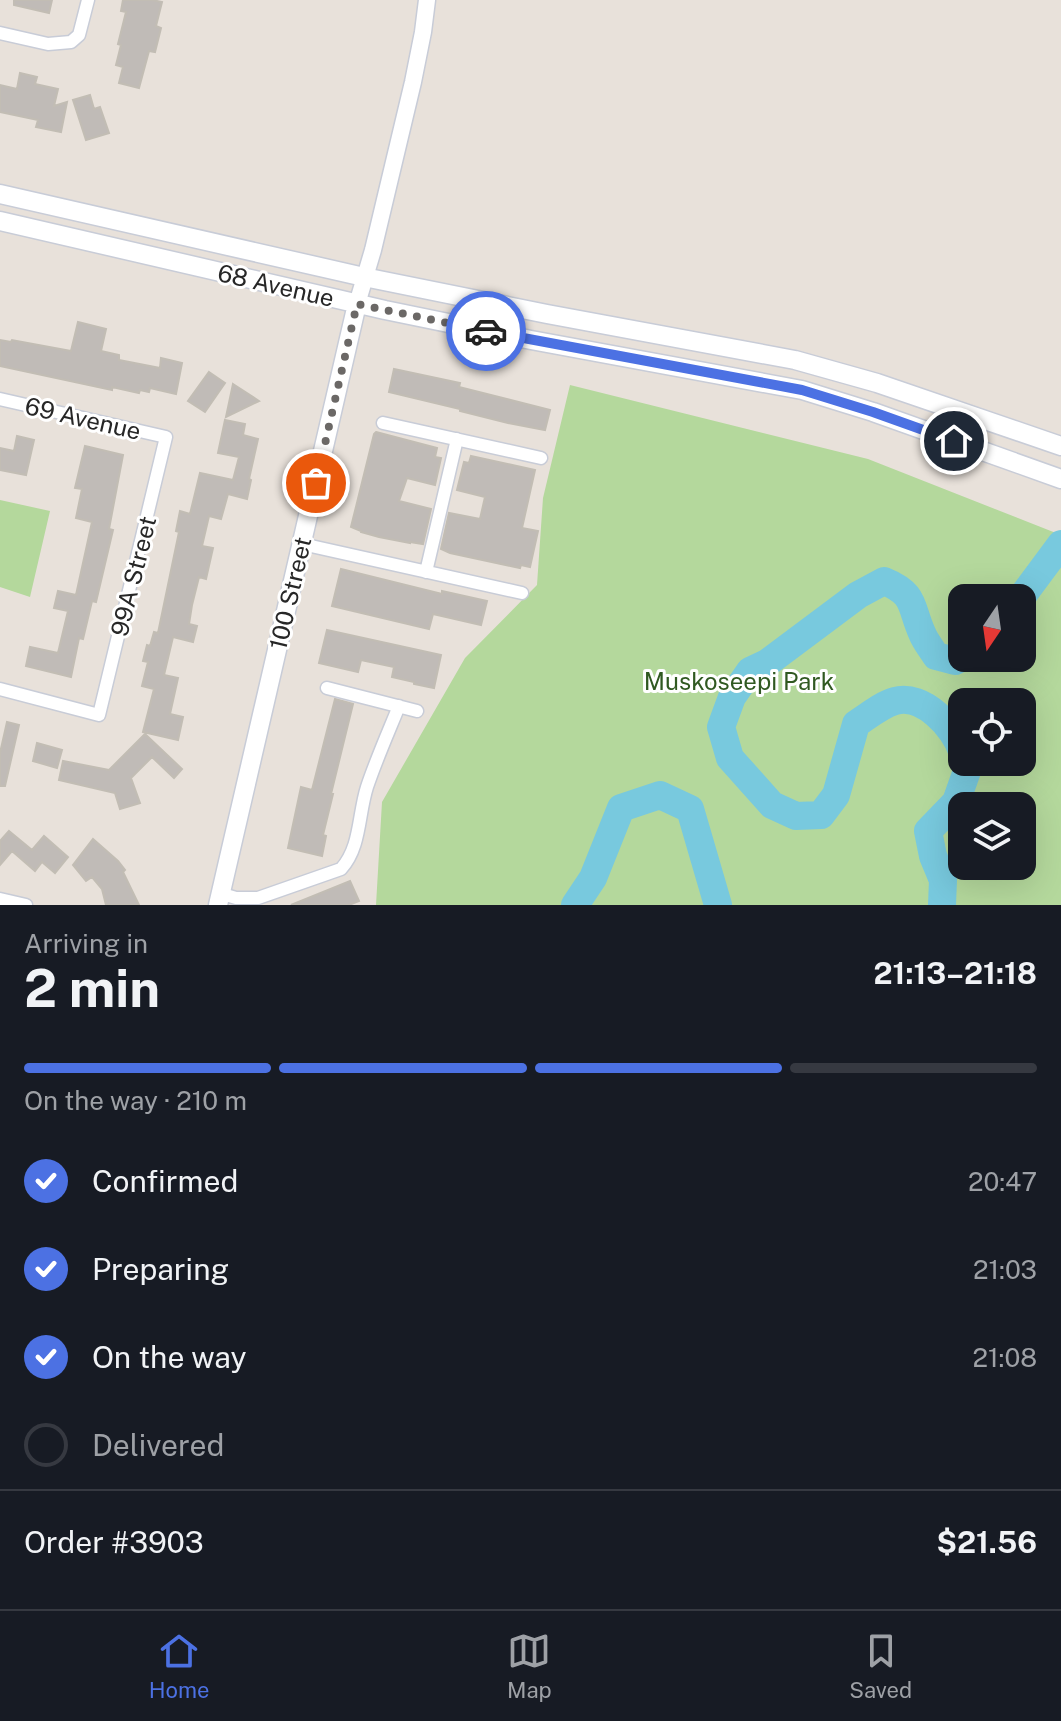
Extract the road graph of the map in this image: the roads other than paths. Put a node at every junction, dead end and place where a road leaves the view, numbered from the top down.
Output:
1 (88, 0) edge
2 (427, 0) edge
3 (0, 33) edge
4 (0, 194) edge
5 (0, 221) edge
6 (364, 277) junction
7 (357, 304) junction
8 (0, 399) edge
9 (383, 423) dead end
10 (166, 437) joint
11 (457, 439) junction
12 (1061, 446) edge
13 (541, 458) dead end
14 (1061, 479) edge
15 (302, 544) junction
16 (426, 572) junction
17 (522, 593) dead end
18 (327, 688) dead end
19 (0, 689) edge
20 (399, 706) junction
21 (417, 711) dead end
22 (0, 899) edge
23 (218, 899) edge
24 (26, 905) edge

1 - 3 street
2 - 6 street, 100 Street
4 - 6 main road, 68 Avenue
5 - 7 main road, 68 Avenue
6 - 7 street, 100 Street
6 - 12 main road, 68 Avenue
7 - 14 main road, 68 Avenue
7 - 15 main road, 100 Street
8 - 10 street, 69 Avenue
9 - 11 street
10 - 19 street, 99A Street
11 - 13 street
11 - 16 street
15 - 16 street
15 - 23 main road, 100 Street
16 - 17 street
18 - 20 street
20 - 21 street
20 - 23 street
22 - 24 street

